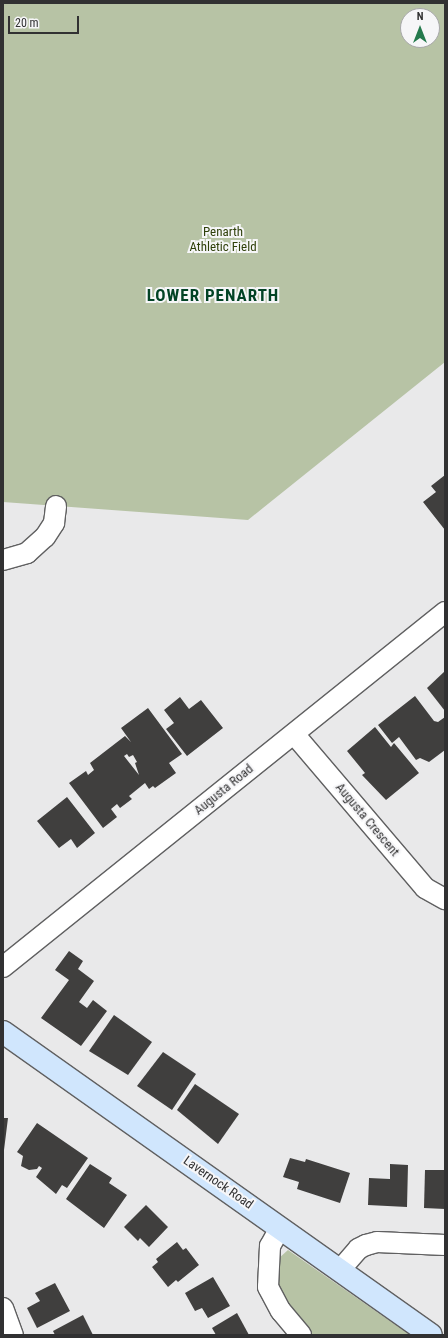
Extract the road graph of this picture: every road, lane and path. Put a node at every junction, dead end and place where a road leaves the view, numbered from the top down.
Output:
1 (56, 506) dead end
2 (3, 560) edge
3 (445, 612) edge
4 (294, 734) junction
5 (445, 899) edge
6 (3, 967) edge
7 (3, 1032) edge
8 (280, 1228) junction
9 (445, 1245) edge
10 (340, 1270) junction
11 (3, 1308) edge
12 (13, 1335) edge
13 (301, 1335) edge
14 (431, 1335) edge

1 - 2 street
3 - 4 street, Augusta Road
4 - 5 street, Augusta Crescent
4 - 6 street, Augusta Road
7 - 8 main road, Lavernock Road
8 - 10 main road, Lavernock Road
8 - 13 street
9 - 10 street
10 - 14 main road, Lavernock Road
11 - 12 street

